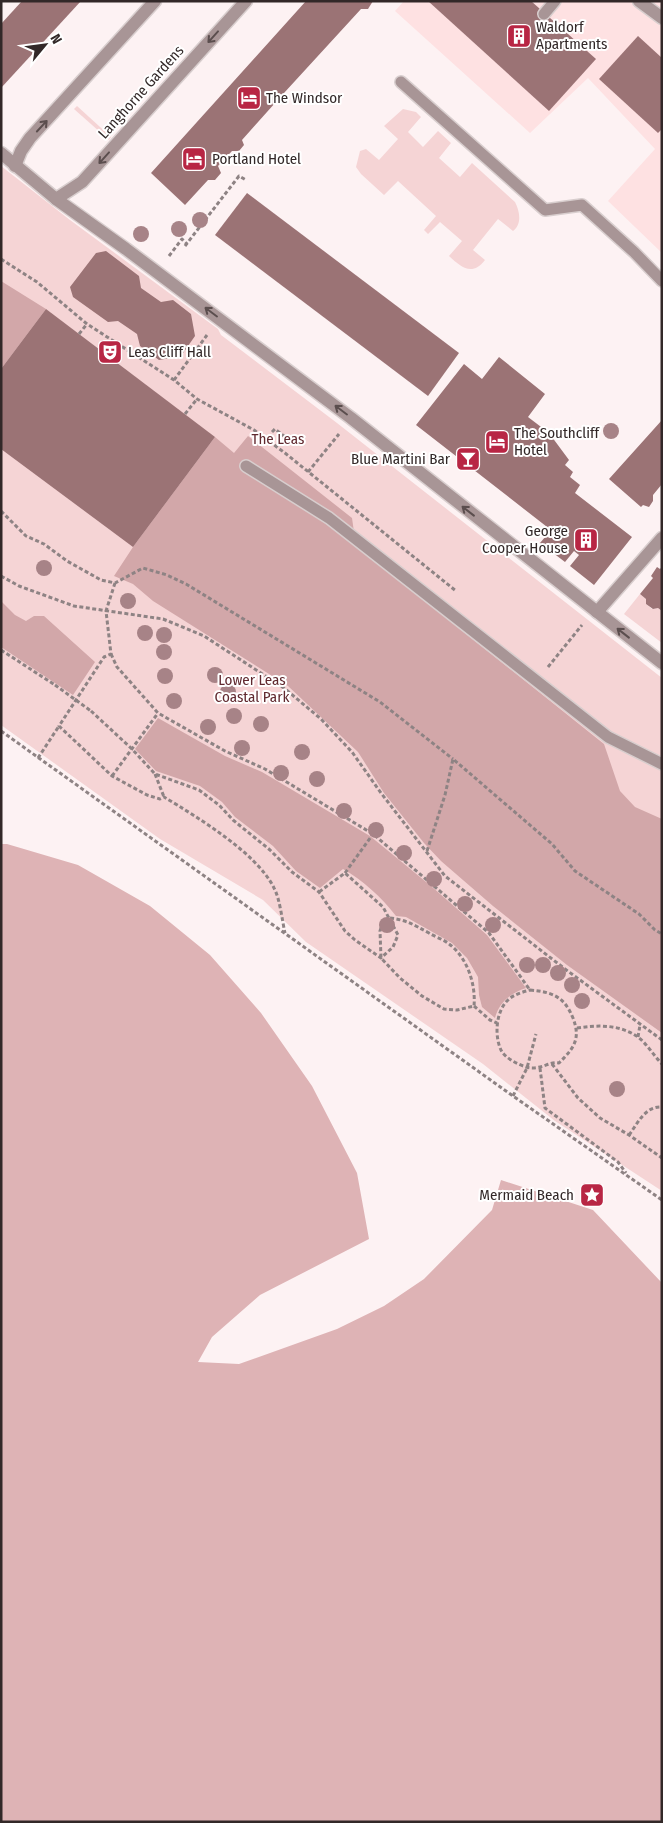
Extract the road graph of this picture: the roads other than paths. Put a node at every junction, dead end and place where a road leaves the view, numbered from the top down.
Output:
1 (155, 1) edge
2 (246, 1) edge
3 (555, 1) edge
4 (639, 1) edge
5 (544, 14) dead end
6 (662, 18) edge
7 (401, 82) dead end
8 (1, 153) edge
9 (15, 166) junction
10 (56, 199) junction
11 (662, 281) edge
12 (246, 466) dead end
13 (662, 538) edge
14 (597, 612) junction
15 (662, 663) edge
16 (662, 764) edge

9 -> 1 street
2 -> 10 street, Langhorne Gardens
3 - 5 lane
4 - 6 street
7 - 11 lane
8 - 9 street
9 - 10 street
14 -> 10 street
12 - 16 lane
13 - 14 street
15 -> 14 street

